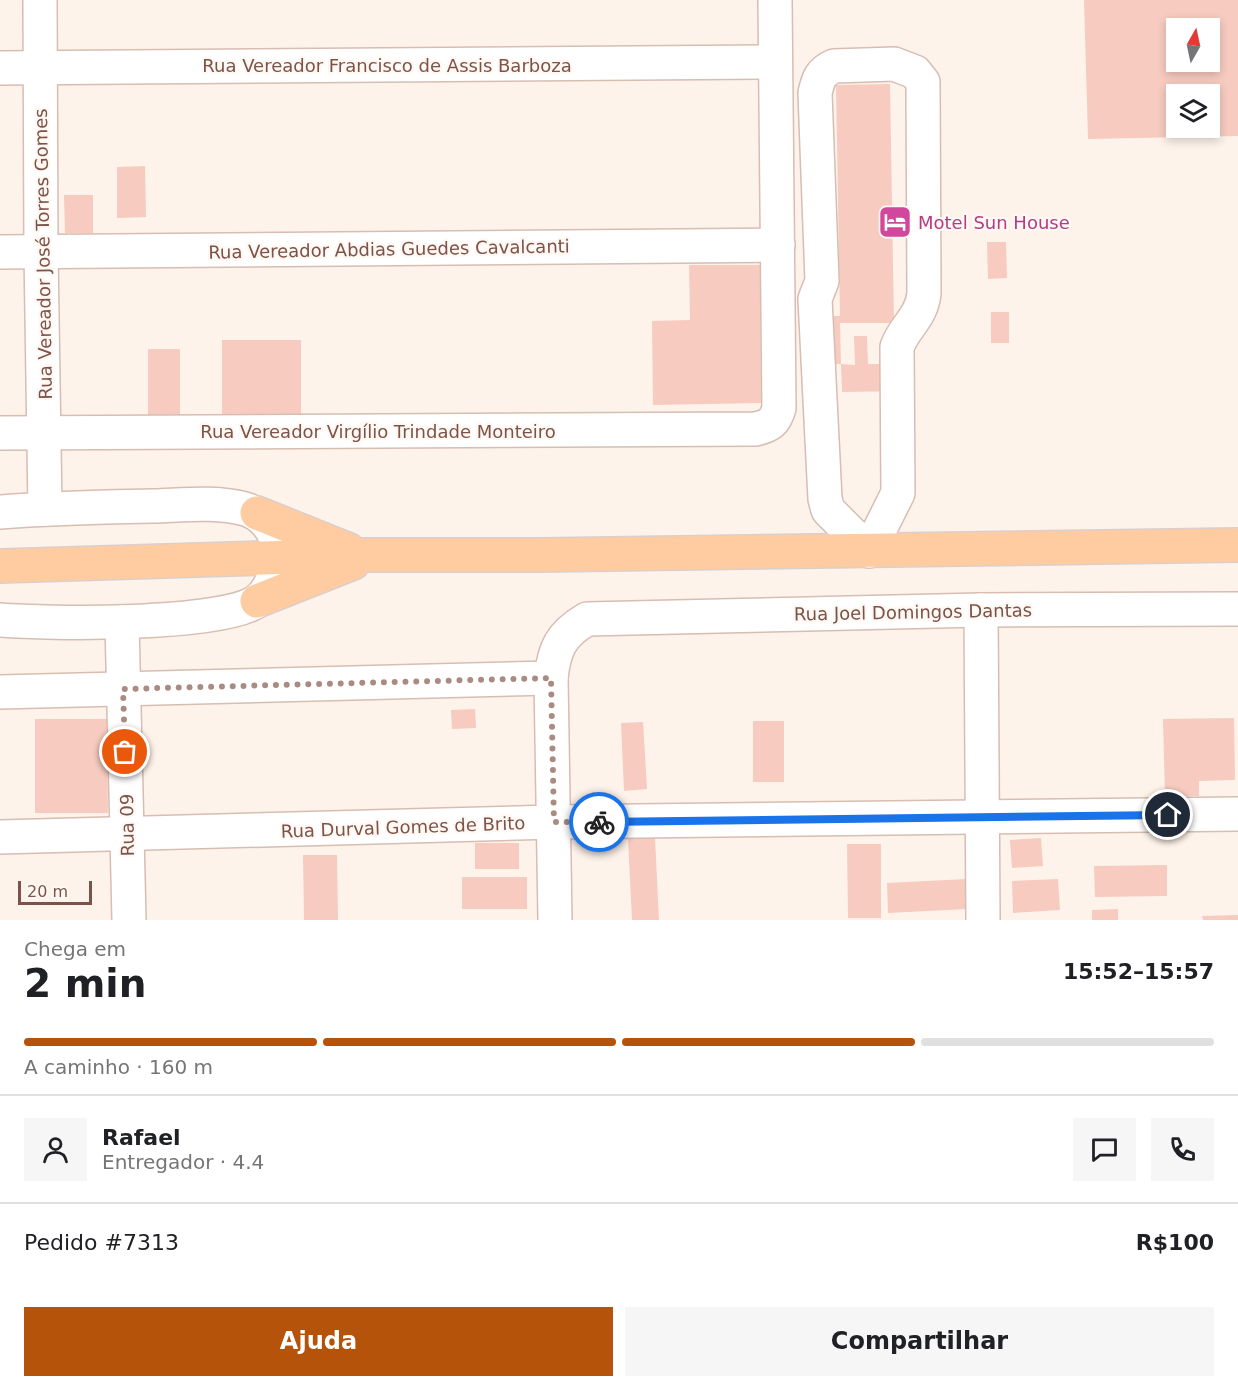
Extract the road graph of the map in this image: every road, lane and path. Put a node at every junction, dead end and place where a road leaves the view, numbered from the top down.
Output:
1 (40, 0) edge
2 (775, 0) edge
3 (775, 62) junction
4 (0, 68) edge
5 (41, 68) junction
6 (778, 245) junction
7 (0, 252) edge
8 (40, 252) junction
9 (0, 433) edge
10 (45, 433) junction
11 (45, 509) junction
12 (0, 512) edge
13 (257, 513) junction
14 (1238, 544) edge
15 (869, 551) junction
16 (367, 555) junction
17 (279, 557) junction
18 (0, 566) edge
19 (257, 601) junction
20 (1238, 609) edge
21 (981, 610) junction
22 (0, 621) edge
23 (122, 622) junction
24 (551, 678) junction
25 (123, 689) junction
26 (0, 692) edge
27 (1238, 814) edge
28 (981, 817) junction
29 (554, 822) junction
30 (128, 836) junction
31 (0, 837) edge
32 (129, 920) edge
33 (555, 920) edge
34 (983, 920) edge

1 - 5 street, Rua Vereador José Torres Gomes
2 - 3 street
3 - 5 street, Rua Vereador Francisco de Assis Barboza
3 - 6 street
4 - 5 street, Rua Vereador Francisco de Assis Barboza
5 - 8 street, Rua Vereador José Torres Gomes
6 - 8 street, Rua Vereador Abdias Guedes Cavalcanti
6 - 10 street, Rua Vereador Virgílio Trindade Monteiro
7 - 8 street, Rua Vereador Abdias Guedes Cavalcanti
8 - 10 street, Rua Vereador José Torres Gomes
9 - 10 street, Rua Vereador Virgílio Trindade Monteiro
10 - 11 street, Rua Vereador José Torres Gomes
11 - 12 street
11 - 13 street
13 - 16 main road
13 - 17 street
14 - 15 main road
15 - 15 street
15 - 16 main road
16 - 17 main road
16 - 19 main road
17 - 18 main road
17 - 19 street
19 - 23 street
20 - 21 street, Rua Joel Domingos Dantas
21 - 24 street, Rua Joel Domingos Dantas
21 - 28 street
22 - 23 street
23 - 25 street, Rua 09
24 - 25 street
24 - 29 street
25 - 26 street
25 - 30 street, Rua 09
27 - 28 street, Rua Durval Gomes de Brito
28 - 29 street, Rua Durval Gomes de Brito
28 - 34 street
29 - 30 street, Rua Durval Gomes de Brito
29 - 33 street
30 - 31 street, Rua Durval Gomes de Brito
30 - 32 street, Rua 09

